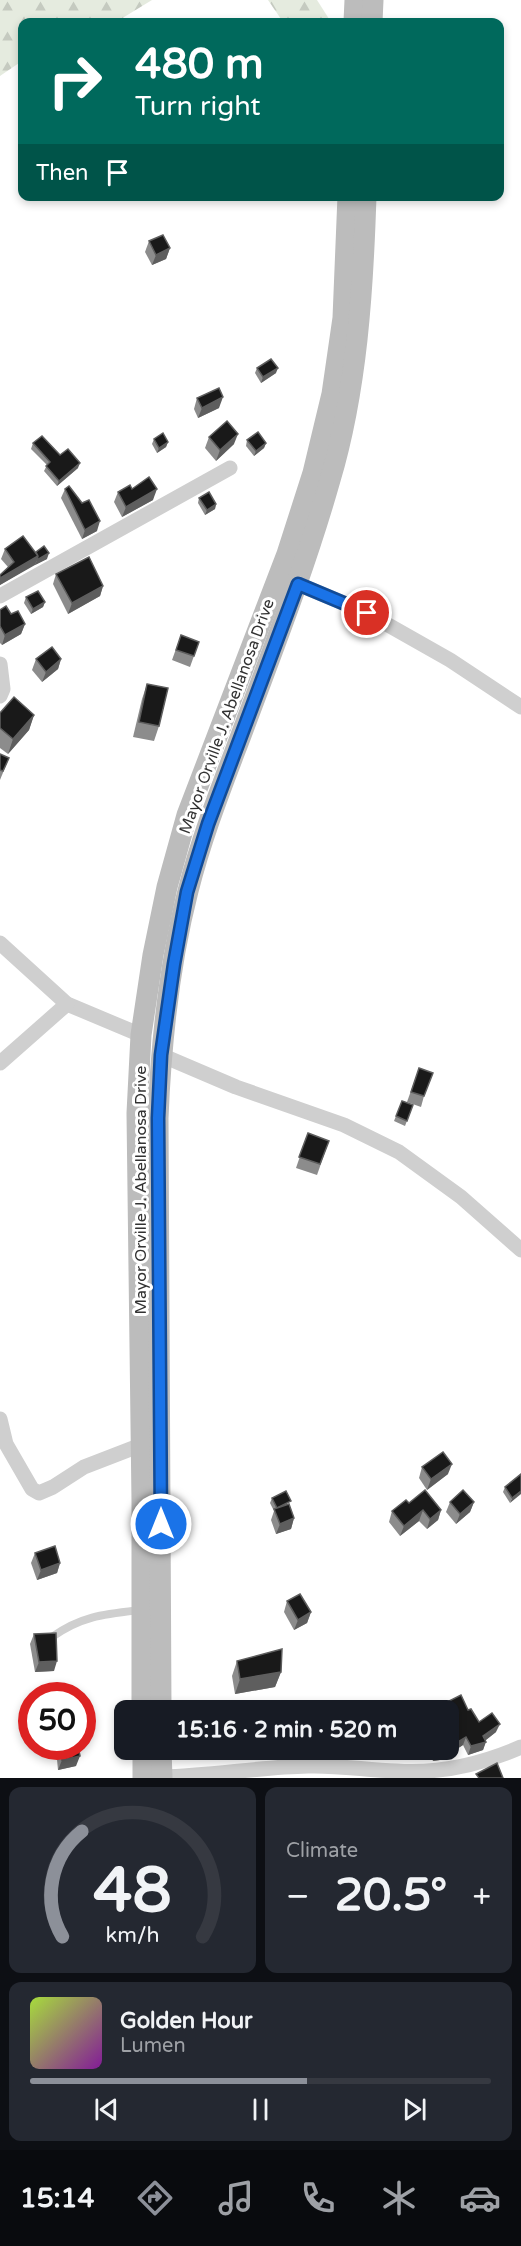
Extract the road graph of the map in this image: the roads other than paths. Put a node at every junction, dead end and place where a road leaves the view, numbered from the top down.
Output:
1 (355, 0) edge
2 (373, 0) edge
3 (354, 18) edge
4 (372, 18) edge
5 (348, 201) edge
6 (366, 201) edge
7 (231, 468) dead end
8 (298, 584) junction
9 (0, 596) edge
10 (0, 664) edge
11 (0, 696) edge
12 (521, 707) edge
13 (187, 815) junction
14 (208, 824) junction
15 (0, 943) edge
16 (67, 1004) junction
17 (141, 1035) junction
18 (161, 1055) junction
19 (0, 1063) edge
20 (149, 1227) junction
21 (521, 1250) edge
22 (0, 1419) edge
23 (141, 1445) junction
24 (141, 1610) junction
25 (52, 1636) edge
26 (142, 1700) edge
27 (161, 1700) edge
28 (521, 1747) edge
29 (143, 1760) edge
30 (161, 1760) edge
31 (143, 1778) edge
32 (162, 1778) edge

1 - 3 main road
2 - 4 main road
5 - 13 main road, Mayor Orville J. Abellanosa Drive
6 - 8 main road, Mayor Orville J. Abellanosa Drive
7 - 9 street
8 - 12 street
8 - 14 main road, Mayor Orville J. Abellanosa Drive
10 - 11 street
13 - 14 main road
13 - 17 main road, Mayor Orville J. Abellanosa Drive
14 - 18 main road, Mayor Orville J. Abellanosa Drive
15 - 16 street
16 - 17 street
16 - 19 street
17 - 20 main road, Mayor Orville J. Abellanosa Drive
18 - 20 main road, Mayor Orville J. Abellanosa Drive
18 - 21 street
20 - 23 main road, Mayor Orville J. Abellanosa Drive
20 - 27 main road, Mayor Orville J. Abellanosa Drive
22 - 23 street
23 - 24 main road, Mayor Orville J. Abellanosa Drive
24 - 25 lane
24 - 26 main road, Mayor Orville J. Abellanosa Drive
28 - 32 street
29 - 31 main road
30 - 32 main road

